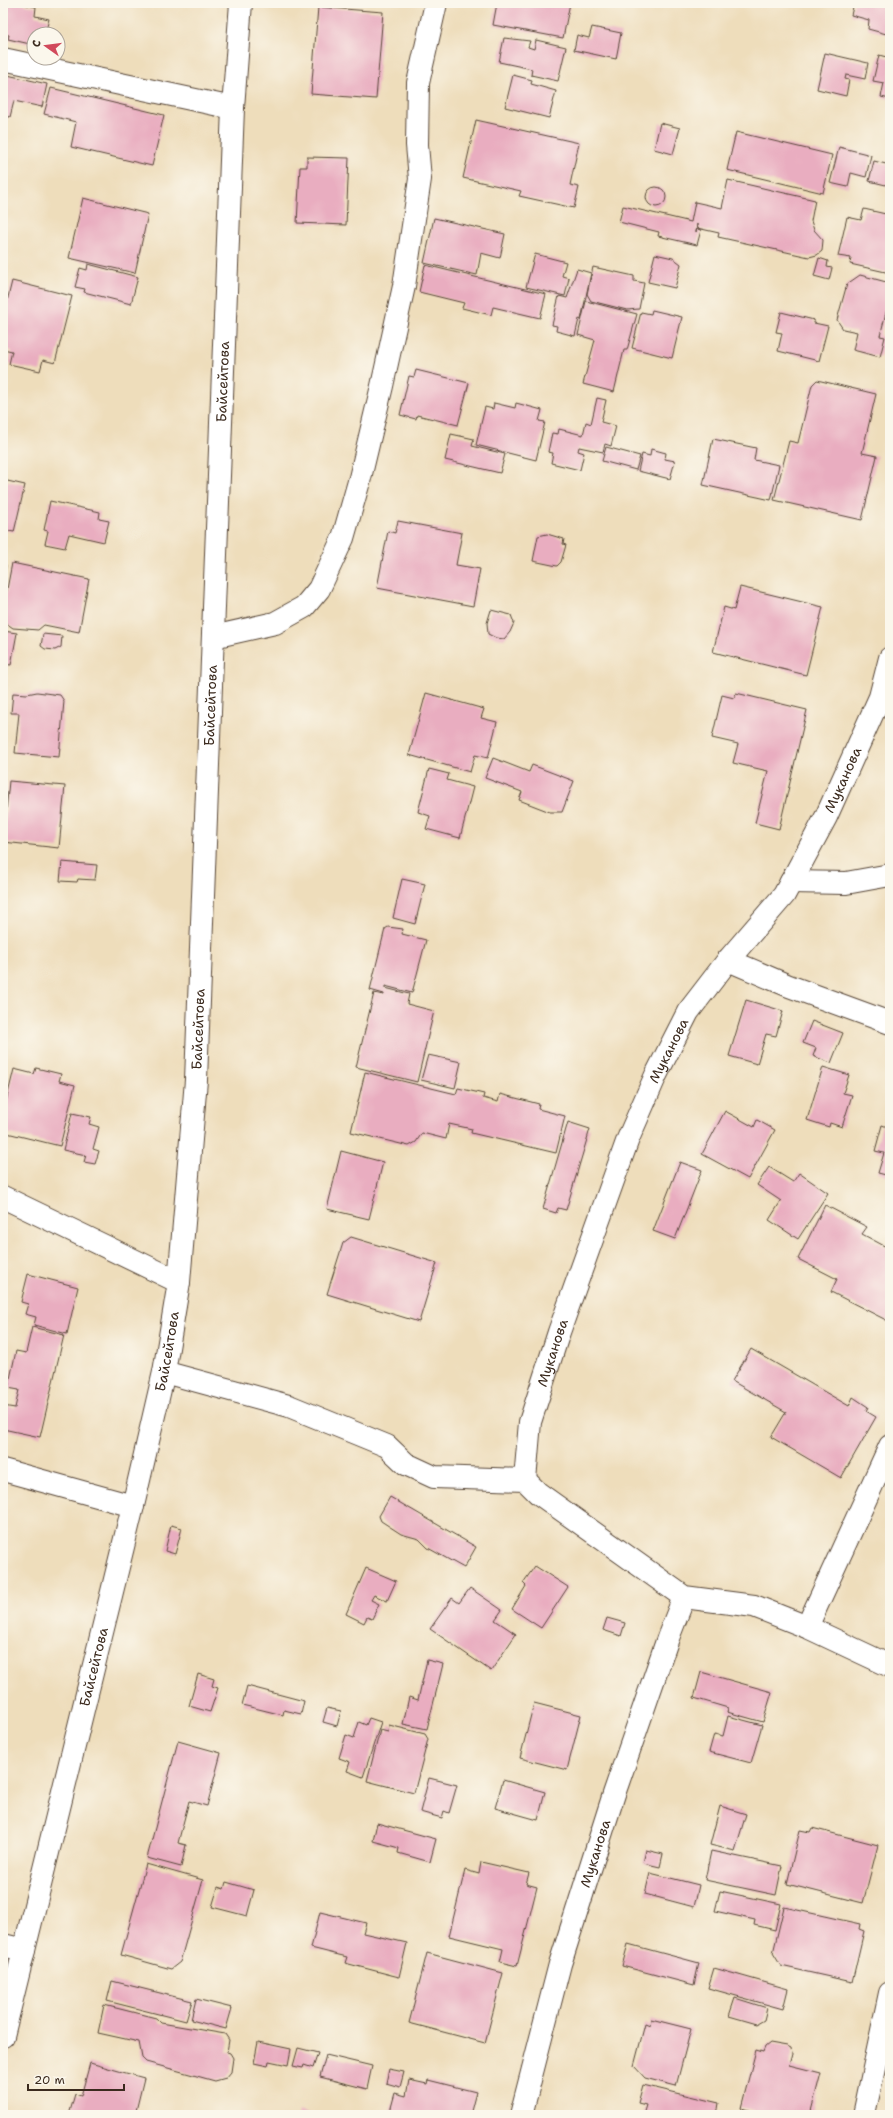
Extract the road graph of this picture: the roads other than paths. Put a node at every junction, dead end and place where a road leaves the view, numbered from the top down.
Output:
1 (241, 3) edge
2 (436, 3) edge
3 (3, 59) edge
4 (233, 108) junction
5 (213, 637) junction
6 (890, 658) edge
7 (885, 698) edge
8 (890, 875) edge
9 (791, 882) junction
10 (728, 960) junction
11 (890, 1023) edge
12 (3, 1197) edge
13 (179, 1282) junction
14 (164, 1372) junction
15 (890, 1446) edge
16 (3, 1470) edge
17 (525, 1480) junction
18 (133, 1506) junction
19 (684, 1597) junction
20 (807, 1627) junction
21 (890, 1666) edge
22 (3, 1945) edge
23 (24, 1950) junction
24 (890, 1993) edge
25 (3, 2036) edge
26 (521, 2115) edge
27 (864, 2115) edge

1 - 4 street, Байсейтова
2 - 5 street
3 - 4 street
4 - 5 street, Байсейтова
5 - 13 street, Байсейтова
6 - 7 street, Муканова
7 - 9 street, Муканова
8 - 9 street
9 - 10 street, Муканова
10 - 11 street
10 - 17 street, Муканова
12 - 13 street
13 - 14 street, Байсейтова
14 - 17 street
14 - 18 street, Байсейтова
15 - 20 street
16 - 18 street
17 - 19 street
18 - 23 street, Байсейтова
19 - 20 street
19 - 26 street, Муканова
20 - 21 street
22 - 23 street
23 - 25 street, Байсейтова
24 - 27 street

